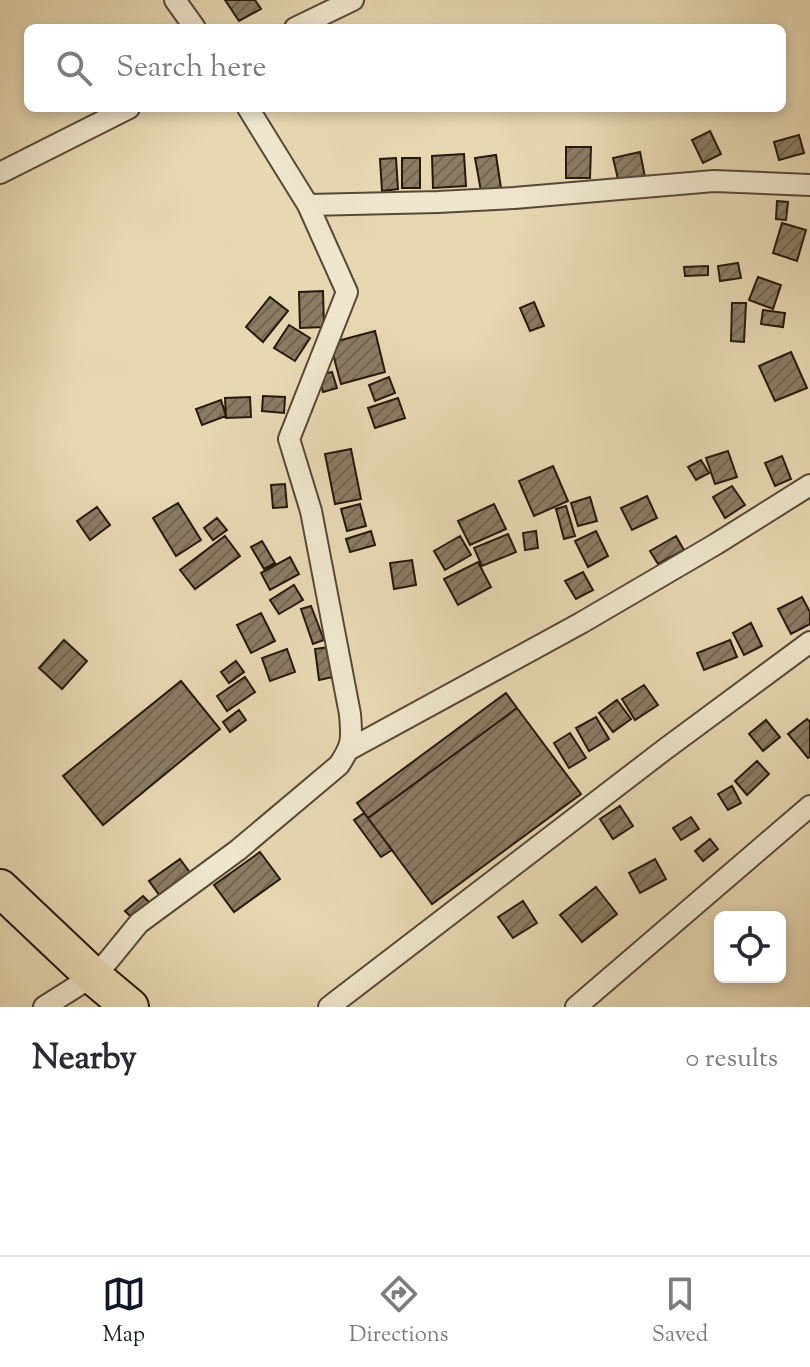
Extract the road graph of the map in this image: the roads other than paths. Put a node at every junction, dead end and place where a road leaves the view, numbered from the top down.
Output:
1 (175, 0) edge
2 (353, 0) edge
3 (192, 24) edge
4 (303, 24) edge
5 (121, 112) edge
6 (250, 112) edge
7 (0, 173) edge
8 (810, 185) edge
9 (308, 205) junction
10 (810, 485) edge
11 (810, 642) edge
12 (350, 749) junction
13 (810, 806) edge
14 (0, 888) edge
15 (93, 976) junction
16 (44, 1007) edge
17 (130, 1007) edge
18 (329, 1007) edge
19 (576, 1007) edge

1 - 3 street
2 - 4 street
5 - 7 street
6 - 9 street
8 - 9 street
9 - 12 street
10 - 12 street
11 - 18 street
12 - 15 street
13 - 19 street
14 - 15 highway
15 - 16 street
15 - 17 highway

